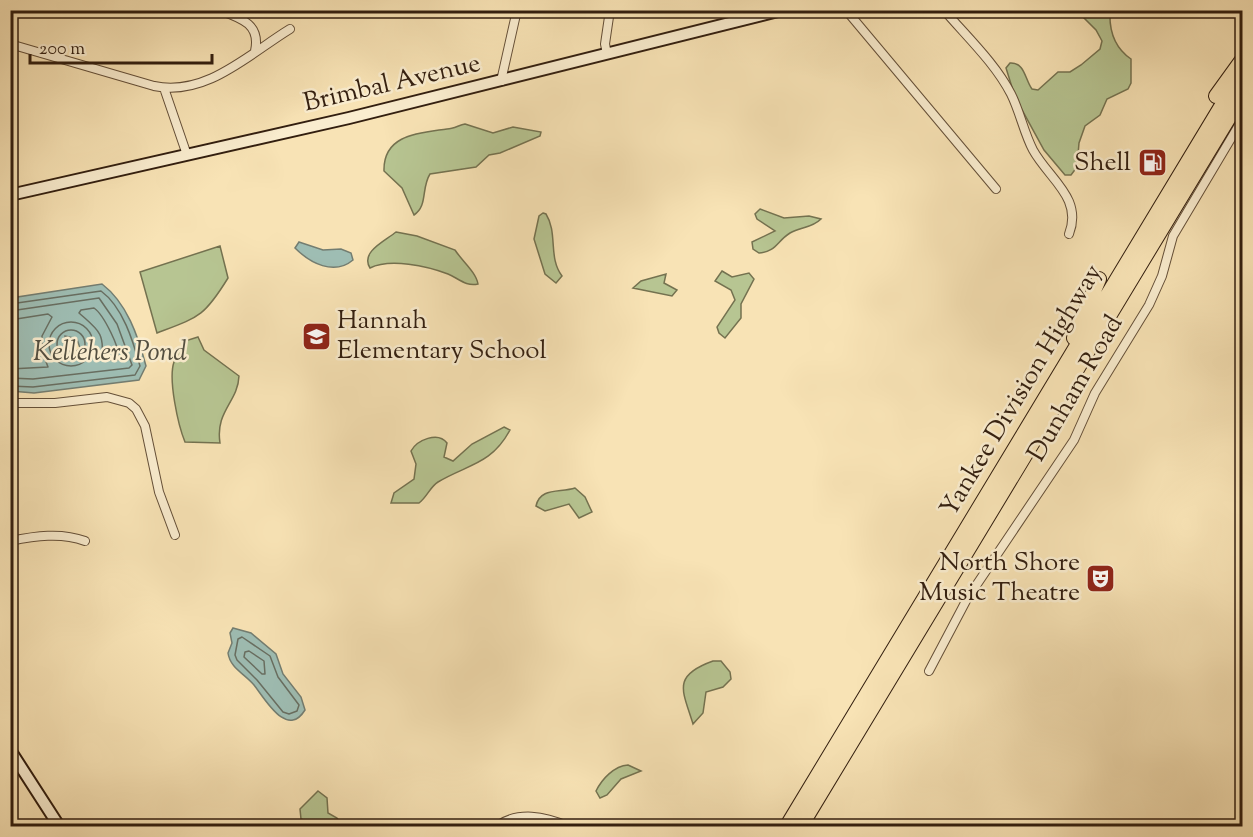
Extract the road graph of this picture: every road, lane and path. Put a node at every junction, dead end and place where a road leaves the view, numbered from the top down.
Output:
1 (219, 10) edge
2 (517, 10) edge
3 (610, 10) edge
4 (782, 10) edge
5 (846, 10) edge
6 (944, 10) edge
7 (290, 29) dead end
8 (10, 44) edge
9 (255, 51) junction
10 (607, 54) junction
11 (1242, 60) edge
12 (1242, 72) edge
13 (501, 81) junction
14 (164, 88) junction
15 (1216, 96) dead end
16 (1242, 96) edge
17 (1242, 120) edge
18 (187, 155) junction
19 (996, 189) dead end
20 (10, 195) edge
21 (1069, 234) dead end
22 (1099, 279) dead end
23 (1049, 393) junction
24 (10, 403) edge
25 (175, 536) dead end
26 (85, 541) dead end
27 (10, 542) edge
28 (929, 671) dead end
29 (10, 750) edge
30 (59, 826) edge
31 (497, 826) edge
32 (567, 826) edge
33 (787, 826) edge
34 (801, 826) edge

1 - 9 street
2 - 13 street
3 - 10 street
4 - 10 main road, Brimbal Avenue
5 - 19 street
6 - 21 street
7 - 9 street
8 - 14 street
9 - 14 street
10 - 13 main road, Brimbal Avenue
11 - 15 highway
12 - 23 highway, Yankee Division Highway
13 - 18 main road, Brimbal Avenue
14 - 18 street
16 - 34 highway, Yankee Division Highway
17 - 28 street, Dunham Road
18 - 20 main road, Brimbal Avenue
22 - 23 highway
23 - 33 highway, Yankee Division Highway
24 - 25 street
26 - 27 street
29 - 30 main road
31 - 32 street

